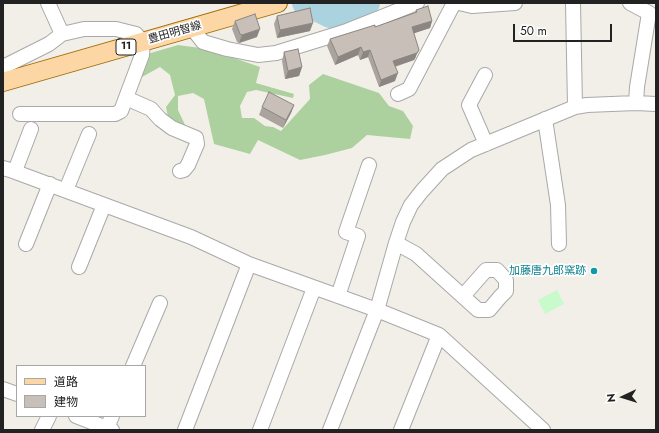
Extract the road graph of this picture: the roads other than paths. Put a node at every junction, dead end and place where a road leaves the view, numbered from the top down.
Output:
1 (48, 3) edge
2 (278, 3) edge
3 (417, 3) edge
4 (454, 3) edge
5 (459, 3) edge
6 (515, 3) edge
7 (573, 3) edge
8 (630, 3) edge
9 (192, 28) junction
10 (62, 34) junction
11 (143, 42) junction
12 (3, 67) edge
13 (485, 75) dead end
14 (3, 82) edge
15 (398, 94) dead end
16 (126, 98) junction
17 (636, 103) junction
18 (656, 104) edge
19 (575, 107) junction
20 (20, 114) dead end
21 (545, 120) junction
22 (31, 129) dead end
23 (89, 134) dead end
24 (486, 144) junction
25 (369, 165) dead end
26 (9, 170) edge
27 (180, 171) dead end
28 (50, 184) junction
29 (66, 190) junction
30 (104, 205) junction
31 (396, 242) junction
32 (26, 244) dead end
33 (559, 244) dead end
34 (249, 264) junction
35 (79, 267) dead end
36 (314, 288) junction
37 (338, 296) junction
38 (463, 296) dead end
39 (160, 303) dead end
40 (377, 310) junction
41 (439, 335) junction
42 (133, 365) edge
43 (3, 390) edge
44 (16, 394) edge
45 (48, 417) edge
46 (80, 417) edge
47 (111, 425) edge
48 (42, 430) edge
49 (185, 430) edge
50 (260, 430) edge
51 (330, 430) edge
52 (401, 430) edge
53 (543, 430) edge

1 - 10 street
2 - 9 main road, 豊田明智線 / 11
3 - 9 street
4 - 15 street
5 - 6 street
7 - 19 street
8 - 17 street
9 - 11 main road, 豊田明智線 / 11
10 - 11 street
10 - 12 street
11 - 14 main road, 豊田明智線 / 11
11 - 16 street
13 - 24 street
16 - 20 street
16 - 27 street
17 - 18 street
17 - 19 street
19 - 21 street
21 - 24 street
21 - 33 street
22 - 26 street
23 - 29 street
24 - 31 street
25 - 37 street
26 - 28 street
28 - 29 street
28 - 32 street
29 - 30 street
30 - 34 street
30 - 35 street
31 - 38 street
31 - 40 street
34 - 36 street
34 - 49 street
36 - 37 street
36 - 50 street
37 - 40 street
39 - 42 street
40 - 41 street
40 - 51 street
41 - 52 street
41 - 53 street
43 - 44 street
45 - 48 street
46 - 47 street

